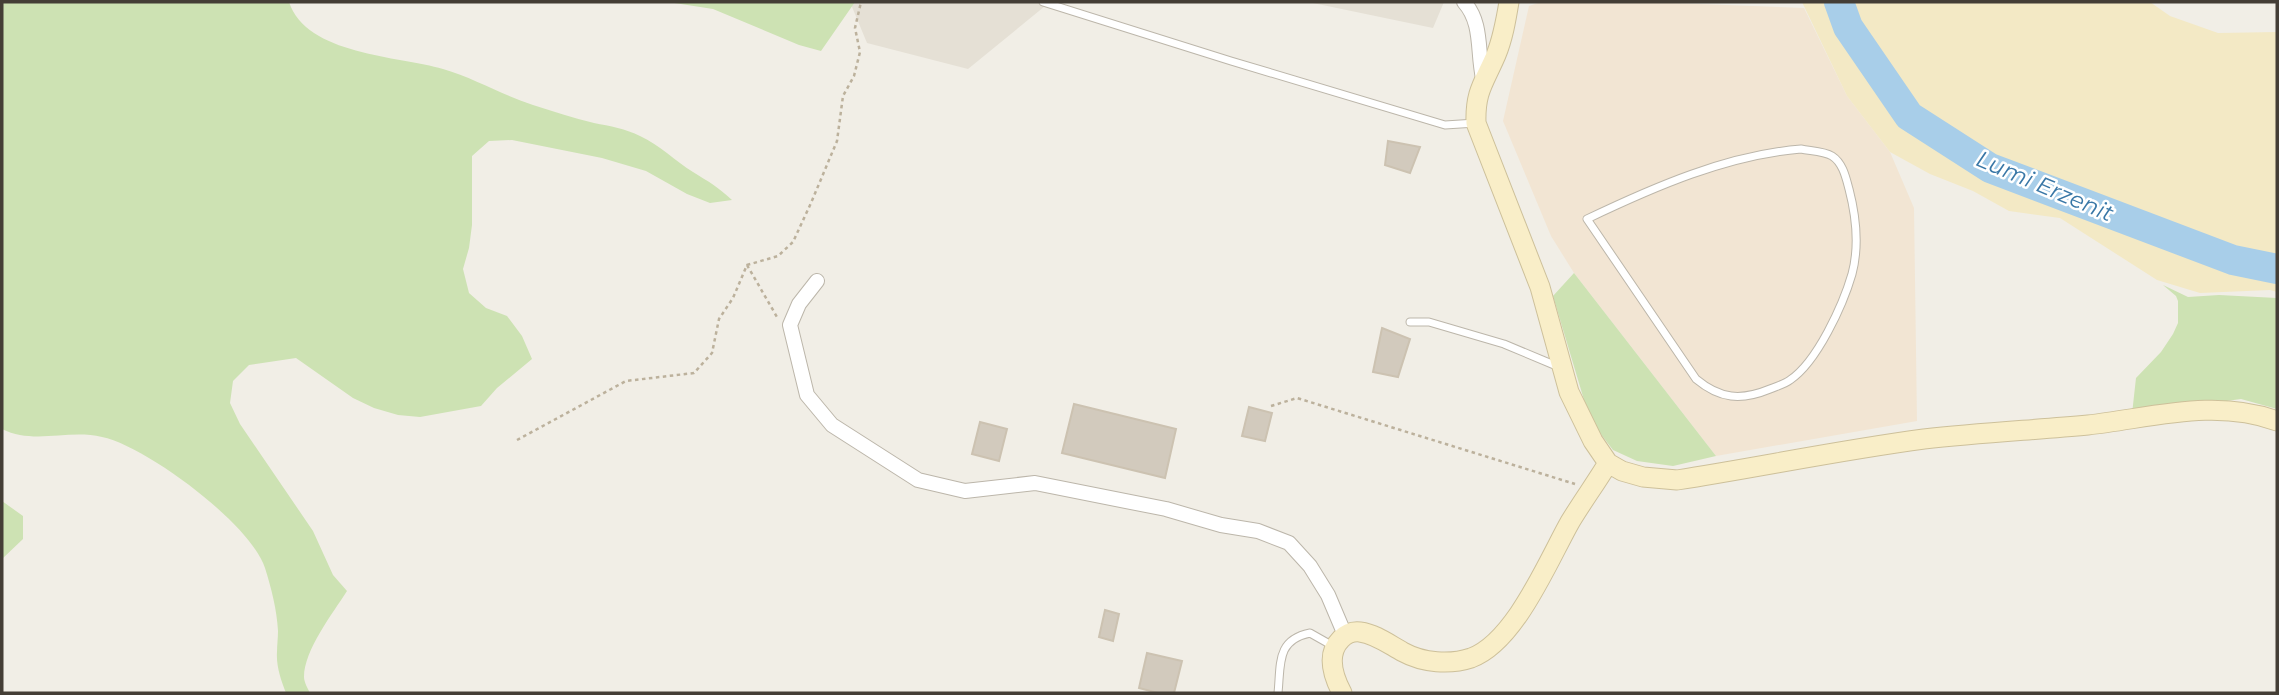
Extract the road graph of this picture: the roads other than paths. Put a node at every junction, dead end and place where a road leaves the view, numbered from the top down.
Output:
1 (1043, 2) edge
2 (1464, 2) edge
3 (1509, 2) edge
4 (1483, 78) junction
5 (1476, 124) junction
6 (1587, 219) joint
7 (817, 281) dead end
8 (1410, 322) dead end
9 (1563, 368) junction
10 (2277, 421) edge
11 (1608, 463) junction
12 (1339, 641) junction
13 (1278, 693) edge
14 (1342, 693) edge

1 - 5 lane
2 - 4 street
3 - 4 main road
4 - 5 main road
5 - 9 main road
6 - 6 lane
7 - 12 street
8 - 9 lane
9 - 11 main road
10 - 11 main road
11 - 12 main road
12 - 13 lane
12 - 14 main road

